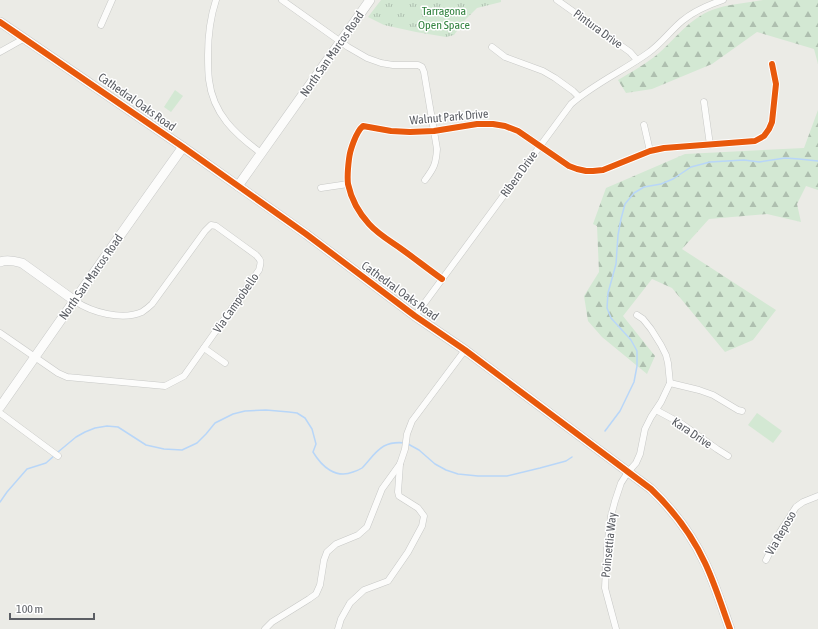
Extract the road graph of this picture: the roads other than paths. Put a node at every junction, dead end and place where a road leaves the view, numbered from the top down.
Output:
1 (112, 0) edge
2 (216, 0) edge
3 (282, 0) edge
4 (370, 0) edge
5 (557, 0) edge
6 (723, 0) edge
7 (0, 22) edge
8 (101, 25) dead end
9 (24, 38) junction
10 (341, 42) junction
11 (492, 47) dead end
12 (0, 52) edge
13 (637, 60) junction
14 (772, 64) dead end
15 (579, 97) junction
16 (704, 102) dead end
17 (644, 125) dead end
18 (434, 131) junction
19 (710, 144) junction
20 (540, 146) junction
21 (182, 147) junction
22 (650, 151) junction
23 (261, 153) junction
24 (425, 180) dead end
25 (348, 184) junction
26 (238, 186) junction
27 (321, 188) dead end
28 (0, 262) edge
29 (442, 279) junction
30 (74, 301) junction
31 (637, 315) dead end
32 (415, 316) junction
33 (0, 333) edge
34 (204, 348) junction
35 (465, 350) junction
36 (35, 358) junction
37 (225, 363) dead end
38 (670, 383) junction
39 (0, 407) edge
40 (656, 410) junction
41 (742, 411) dead end
42 (0, 413) edge
43 (58, 456) dead end
44 (728, 456) dead end
45 (400, 464) junction
46 (628, 472) junction
47 (818, 496) edge
48 (766, 560) dead end
49 (265, 629) edge
50 (338, 629) edge
51 (616, 629) edge
52 (730, 629) edge

1 - 8 street
2 - 23 street
3 - 10 street
4 - 10 main road, North San Marcos Road
5 - 13 street, Pintura Drive
6 - 13 street, Ribera Drive
7 - 9 main road, Cathedral Oaks Road
9 - 12 street
9 - 21 main road, Cathedral Oaks Road
10 - 18 street
10 - 23 main road, North San Marcos Road
11 - 15 street
13 - 15 street, Ribera Drive
14 - 19 street, Walnut Park Drive
15 - 20 street, Ribera Drive
16 - 19 street
17 - 22 street
18 - 20 street, Walnut Park Drive
18 - 24 street
18 - 25 street, Walnut Park Drive
19 - 22 street, Walnut Park Drive
20 - 22 street, Walnut Park Drive
20 - 29 street, Ribera Drive
21 - 26 main road, Cathedral Oaks Road
21 - 30 main road, North San Marcos Road
23 - 26 main road, North San Marcos Road
25 - 27 street
25 - 29 street, Walnut Park Drive
26 - 32 main road, Cathedral Oaks Road
28 - 30 main road
29 - 32 street, Ribera Drive
30 - 34 street, Via Campobello
30 - 36 main road, North San Marcos Road
31 - 38 street
32 - 35 main road, Cathedral Oaks Road
33 - 36 street, Via Campobello
34 - 36 street, Via Campobello
34 - 37 street
35 - 45 street
35 - 46 main road, Cathedral Oaks Road
36 - 39 main road, North San Marcos Road
38 - 40 street, Poinsettia Way
38 - 41 street
40 - 44 street, Kara Drive
40 - 46 street, Poinsettia Way
42 - 43 street
45 - 49 street
45 - 50 street
46 - 51 street, Poinsettia Way
46 - 52 main road, Cathedral Oaks Road
47 - 48 street, Via Reposo

